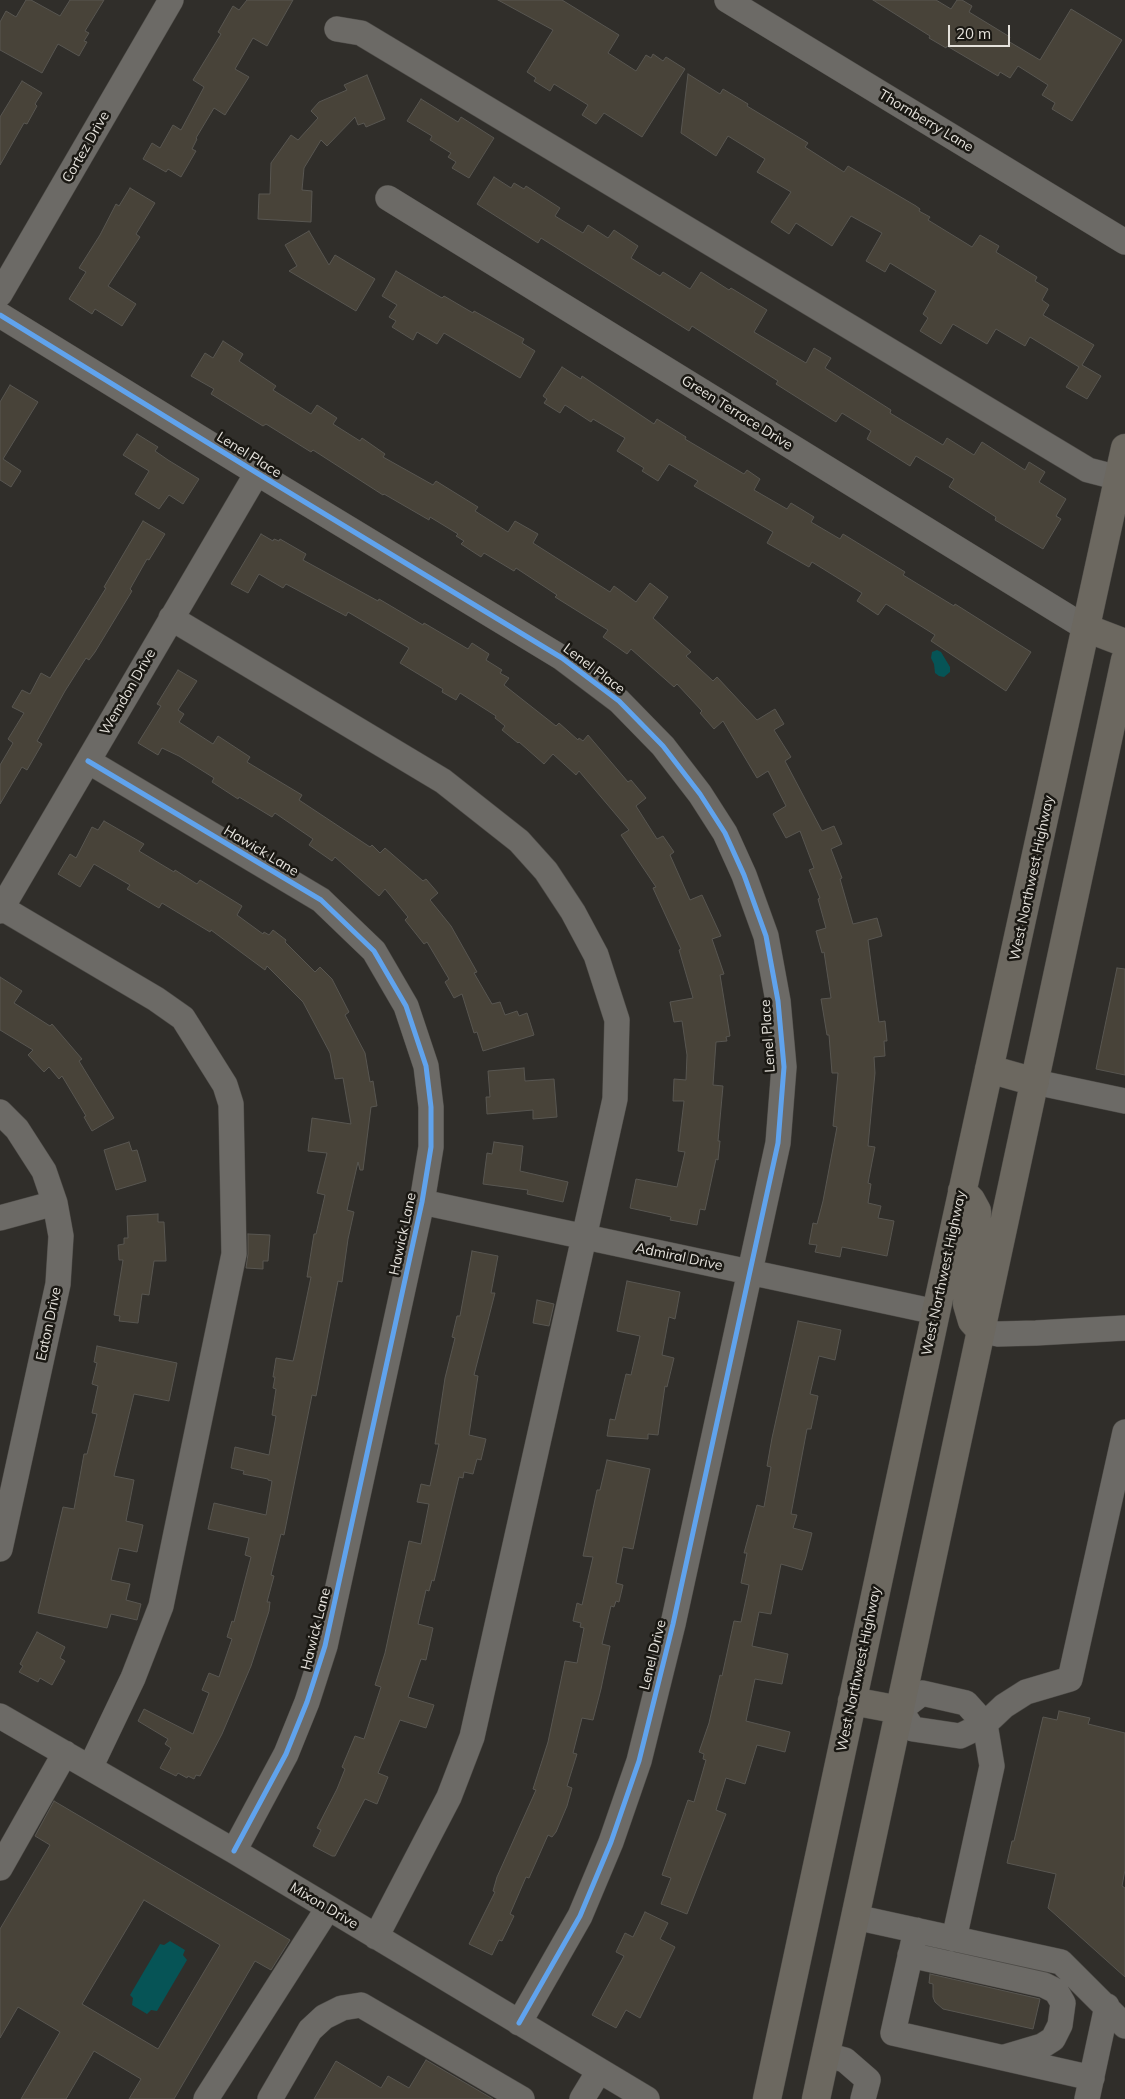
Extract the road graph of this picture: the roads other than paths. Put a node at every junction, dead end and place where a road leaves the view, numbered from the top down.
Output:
1 (171, 0) edge
2 (726, 0) edge
3 (337, 29) dead end
4 (388, 198) dead end
5 (1125, 242) edge
6 (0, 294) edge
7 (0, 315) edge
8 (1125, 448) edge
9 (257, 474) junction
10 (1119, 478) junction
11 (171, 618) junction
12 (1086, 628) junction
13 (1125, 643) edge
14 (1125, 660) edge
15 (88, 761) junction
16 (1, 910) edge
17 (989, 1069) junction
18 (1035, 1082) junction
19 (1125, 1101) edge
20 (0, 1112) edge
21 (962, 1191) junction
22 (422, 1202) junction
23 (55, 1203) junction
24 (0, 1218) edge
25 (586, 1237) junction
26 (751, 1273) junction
27 (936, 1312) junction
28 (1125, 1328) edge
29 (982, 1331) junction
30 (1125, 1432) edge
31 (1115, 1521) edge
32 (0, 1549) edge
33 (852, 1701) junction
34 (900, 1710) junction
35 (0, 1716) edge
36 (985, 1724) junction
37 (60, 1750) junction
38 (90, 1768) junction
39 (0, 1838) edge
40 (234, 1851) junction
41 (0, 1868) edge
42 (328, 1908) junction
43 (855, 1917) junction
44 (916, 1930) junction
45 (376, 1937) junction
46 (954, 1939) junction
47 (910, 1955) junction
48 (1106, 2006) junction
49 (519, 2023) junction
50 (1125, 2026) edge
51 (826, 2054) junction
52 (1003, 2058) junction
53 (599, 2071) junction
54 (1090, 2088) edge
55 (206, 2099) edge
56 (270, 2099) edge
57 (522, 2099) edge
58 (582, 2099) edge
59 (647, 2099) edge
60 (767, 2099) edge
61 (816, 2099) edge
62 (863, 2099) edge

1 - 6 street, Cortez Drive
2 - 5 street, Thornberry Lane
3 - 10 street
4 - 12 street, Green Terrace Drive
7 - 9 street, Lenel Place
8 - 10 main road, West Northwest Highway
9 - 11 street, Wemdon Drive
9 - 26 street, Lenel Place
10 - 12 main road, West Northwest Highway
11 - 15 street, Wemdon Drive
11 - 25 street
12 - 13 main road
12 - 17 main road, West Northwest Highway
14 - 18 main road
15 - 16 street, Wemdon Drive
15 - 22 street, Hawick Lane
16 - 38 street
17 - 18 main road
17 - 21 main road, West Northwest Highway
18 - 19 street
18 - 29 main road
20 - 23 street, Eaton Drive
21 - 27 main road, West Northwest Highway
21 - 29 main road
22 - 25 street, Admiral Drive
22 - 40 street, Hawick Lane
23 - 24 street
23 - 32 street, Eaton Drive
25 - 26 street, Admiral Drive
25 - 45 street
26 - 27 street, Admiral Drive
26 - 49 street, Lenel Drive
27 - 33 main road, West Northwest Highway
28 - 29 street
29 - 34 main road
30 - 31 street
31 - 36 street
33 - 34 main road
33 - 60 main road, West Northwest Highway
34 - 36 street
34 - 36 street
34 - 43 main road
35 - 37 street, Mixon Drive
36 - 46 street
37 - 38 street, Mixon Drive
37 - 39 street
37 - 41 street
38 - 40 street, Mixon Drive
40 - 42 street, Mixon Drive
42 - 45 street, Mixon Drive
42 - 55 street
43 - 44 street
43 - 51 main road
44 - 46 street
44 - 47 street
45 - 49 street, Mixon Drive
46 - 48 street
47 - 52 street
47 - 52 street
48 - 50 street
48 - 54 street
49 - 53 street, Mixon Drive
51 - 61 main road
51 - 62 street
52 - 54 street
53 - 58 street
53 - 59 street, Mixon Drive
56 - 57 street

